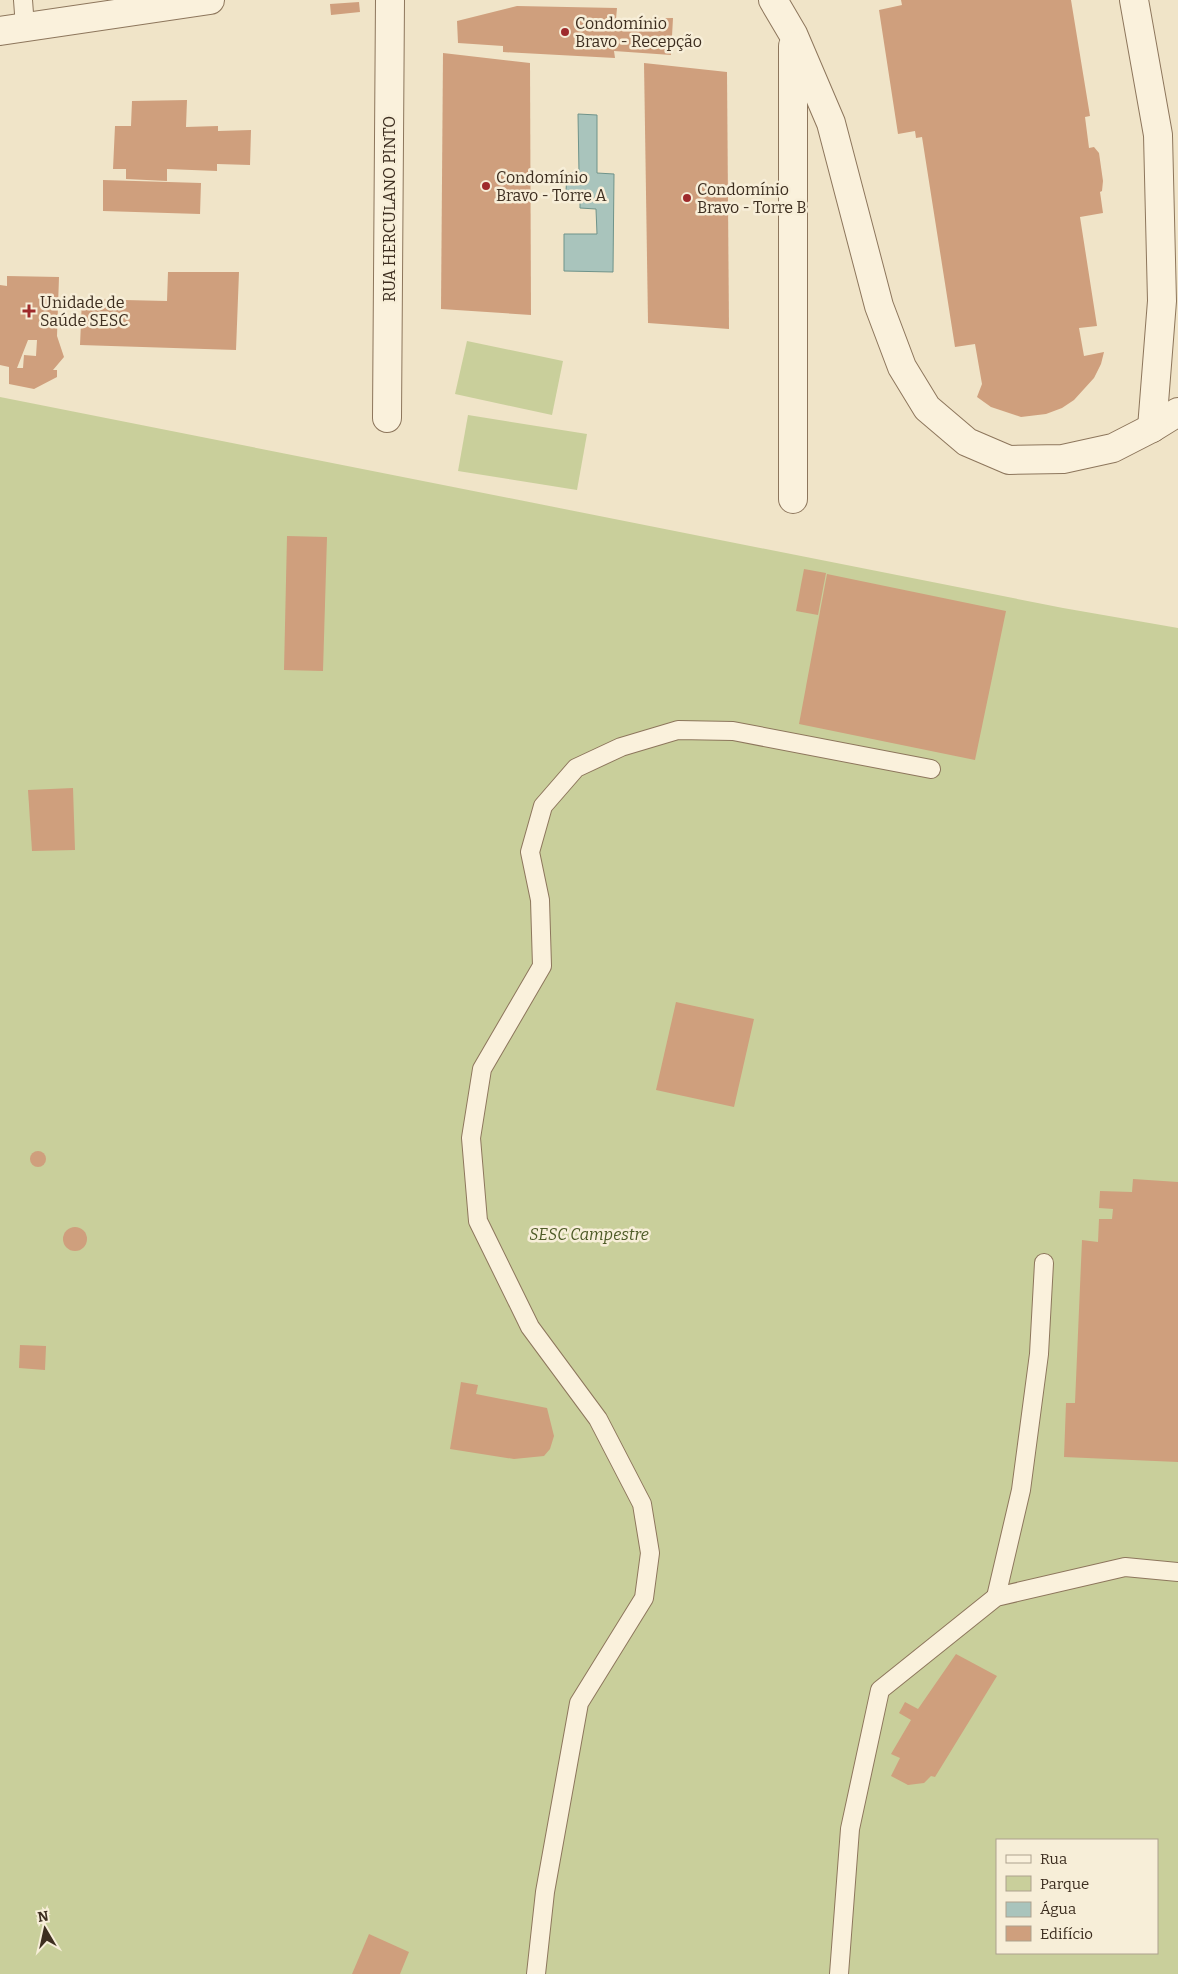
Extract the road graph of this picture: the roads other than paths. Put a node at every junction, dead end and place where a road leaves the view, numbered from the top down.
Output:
1 (23, 0) edge
2 (210, 0) edge
3 (390, 0) edge
4 (773, 0) edge
5 (1134, 0) edge
6 (13, 29) edge
7 (794, 34) junction
8 (1178, 412) edge
9 (387, 418) dead end
10 (1152, 428) junction
11 (793, 499) dead end
12 (931, 769) dead end
13 (1044, 1263) dead end
14 (1178, 1572) edge
15 (996, 1597) junction
16 (536, 1974) edge
17 (839, 1974) edge

1 - 6 lane
2 - 6 street
3 - 9 street, RUA HERCULANO PINTO
4 - 7 street
5 - 10 street
7 - 10 street
7 - 11 street
8 - 10 street
12 - 16 lane
13 - 15 lane
14 - 15 lane
15 - 17 lane

